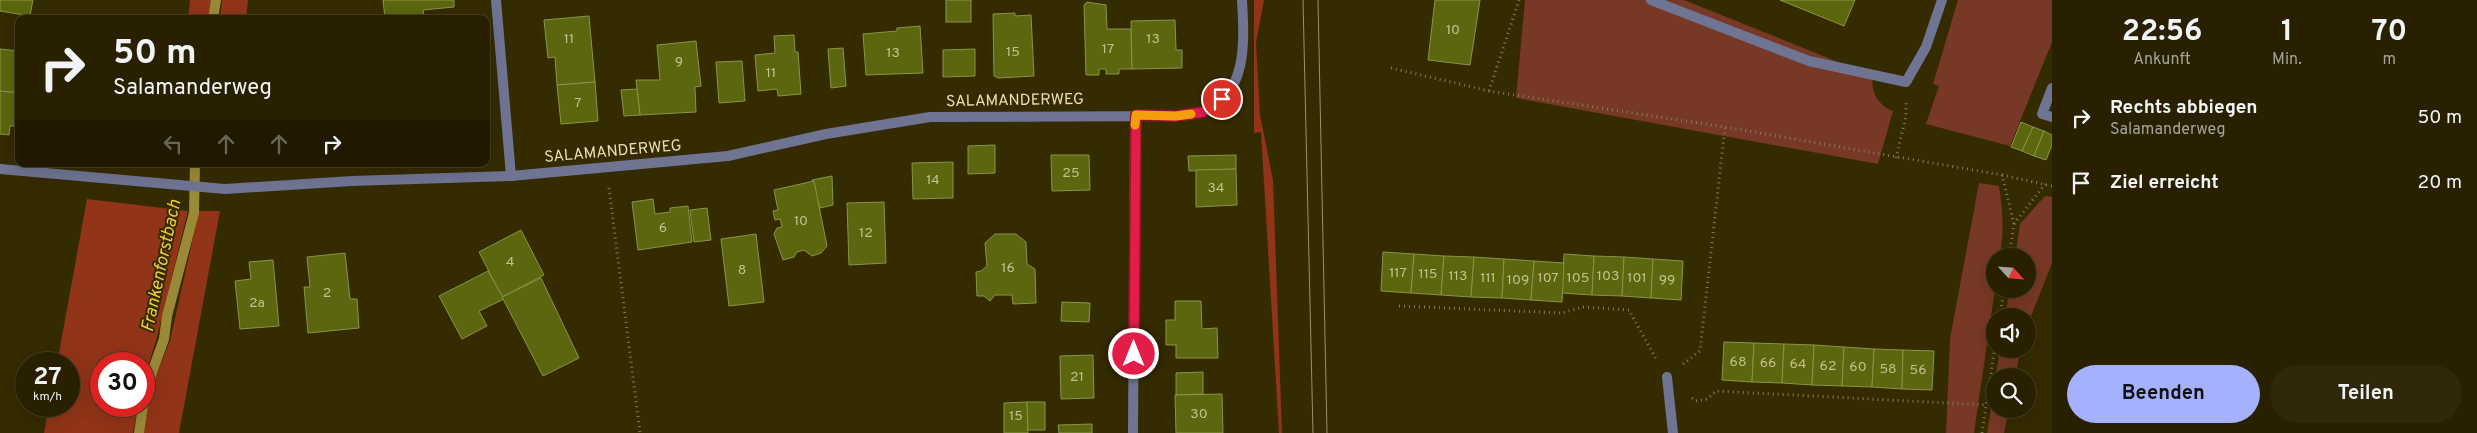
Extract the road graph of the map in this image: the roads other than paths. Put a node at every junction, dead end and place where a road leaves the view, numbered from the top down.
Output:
1 (496, 0) edge
2 (1242, 0) edge
3 (1651, 0) edge
4 (1942, 0) edge
5 (2052, 88) edge
6 (1136, 115) junction
7 (2052, 118) edge
8 (0, 169) edge
9 (511, 176) junction
10 (1666, 377) road end
11 (1133, 433) edge
12 (1673, 433) edge

1 - 9 street
2 - 6 street, SALAMANDERWEG
3 - 4 street
5 - 7 street
6 - 9 street, SALAMANDERWEG
6 - 11 street
8 - 9 street, SALAMANDERWEG
10 - 12 street

